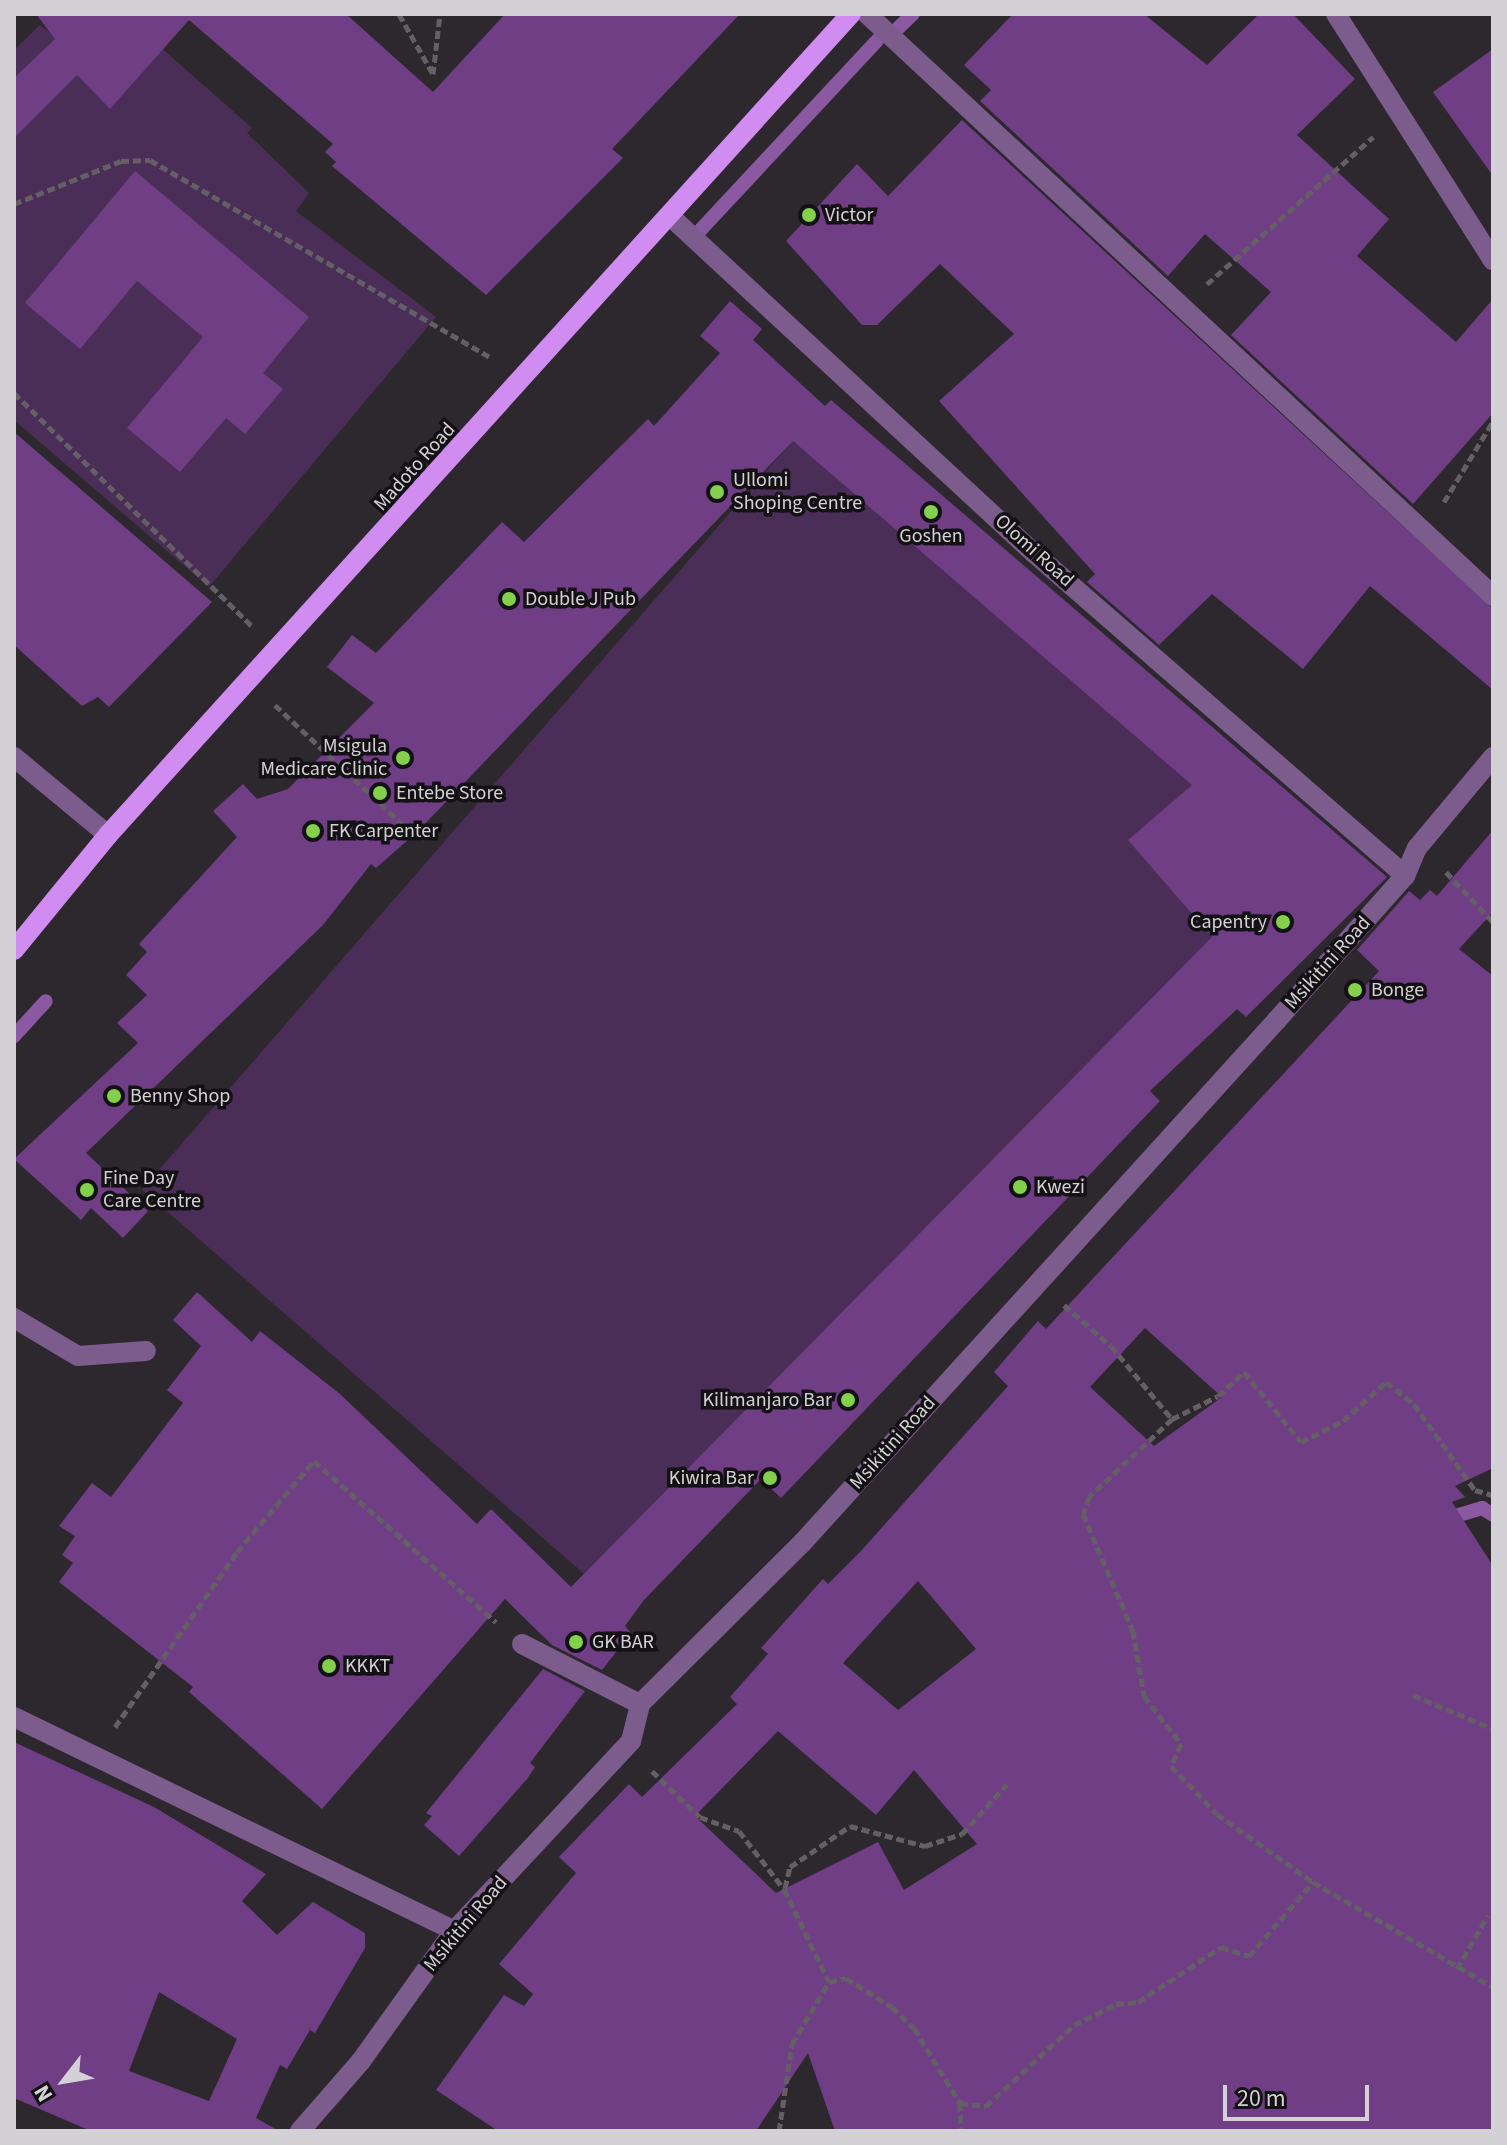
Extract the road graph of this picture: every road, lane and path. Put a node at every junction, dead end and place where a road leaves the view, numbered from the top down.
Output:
1 (399, 14) edge
2 (440, 14) edge
3 (851, 14) edge
4 (867, 14) edge
5 (1336, 14) edge
6 (1399, 110) junction
7 (14, 204) edge
8 (671, 217) junction
9 (1493, 260) edge
10 (1180, 307) junction
11 (526, 380) junction
12 (14, 393) edge
13 (1493, 421) edge
14 (1425, 536) junction
15 (1493, 596) edge
16 (275, 649) junction
17 (247, 679) junction
18 (14, 757) edge
19 (1493, 757) edge
20 (108, 835) junction
21 (414, 835) dead end
22 (1417, 848) junction
23 (1405, 876) junction
24 (1493, 922) edge
25 (14, 950) edge
26 (1040, 1283) junction
27 (14, 1318) edge
28 (146, 1351) dead end
29 (1172, 1419) junction
30 (1493, 1495) edge
31 (522, 1644) joint
32 (1413, 1695) dead end
33 (640, 1704) junction
34 (14, 1717) edge
35 (1493, 1729) edge
36 (631, 1741) junction
37 (92, 1761) junction
38 (1007, 1784) dead end
39 (1313, 1882) junction
40 (784, 1889) junction
41 (1488, 1915) dead end
42 (454, 1931) junction
43 (1457, 1969) junction
44 (829, 1982) junction
45 (1493, 1987) edge
46 (960, 2103) junction
47 (300, 2131) edge
48 (779, 2131) edge
49 (961, 2131) edge

1 - 2 path
3 - 8 main road, Madoto Road
4 - 10 street
5 - 6 street
6 - 9 street
6 - 10 path
7 - 11 path
8 - 11 main road, Madoto Road
8 - 23 street, Olomi Road
10 - 14 street
11 - 16 main road, Madoto Road
12 - 16 path
13 - 14 path
14 - 15 street
16 - 17 main road, Madoto Road
17 - 20 main road, Madoto Road
17 - 21 path
18 - 20 street
19 - 22 street, Msikitini Road
20 - 25 main road, Madoto Road
22 - 23 street, Msikitini Road
22 - 24 path
23 - 26 street, Msikitini Road
26 - 29 path
26 - 33 street, Msikitini Road
27 - 28 street
29 - 30 path
29 - 39 path
31 - 33 street
31 - 37 path
32 - 35 path
33 - 36 street, Msikitini Road
34 - 37 street
36 - 40 path
36 - 42 street, Msikitini Road
37 - 42 street
38 - 40 path
39 - 43 path
39 - 46 path
40 - 44 path
41 - 43 path
42 - 47 street, Msikitini Road
43 - 45 path
44 - 46 path
44 - 48 path
46 - 49 path

